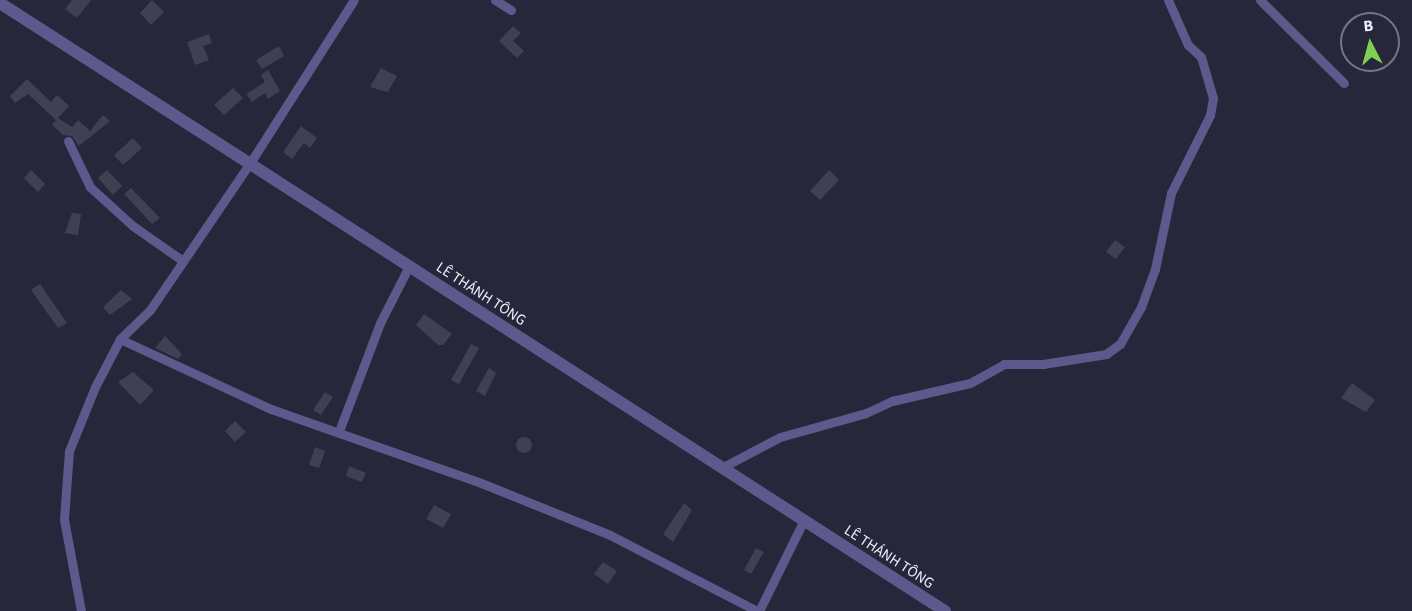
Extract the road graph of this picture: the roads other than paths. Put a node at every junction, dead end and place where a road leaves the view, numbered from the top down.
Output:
1 (354, 0) edge
2 (495, 0) edge
3 (1168, 0) edge
4 (1260, 0) edge
5 (0, 3) edge
6 (511, 10) dead end
7 (1344, 83) dead end
8 (68, 141) dead end
9 (250, 164) junction
10 (183, 261) junction
11 (409, 266) junction
12 (120, 339) junction
13 (339, 431) junction
14 (723, 467) junction
15 (804, 520) junction
16 (81, 611) edge
17 (758, 611) edge
18 (945, 611) edge

1 - 9 street
2 - 6 street
3 - 14 street
4 - 7 street
5 - 9 street, LÊ THÁNH TÔNG
8 - 10 street
9 - 10 street
9 - 11 street, LÊ THÁNH TÔNG
10 - 12 street
11 - 13 street
11 - 14 street, LÊ THÁNH TÔNG
12 - 13 street
12 - 16 street
13 - 17 street
14 - 15 street, LÊ THÁNH TÔNG
15 - 17 street
15 - 18 street, LÊ THÁNH TÔNG

